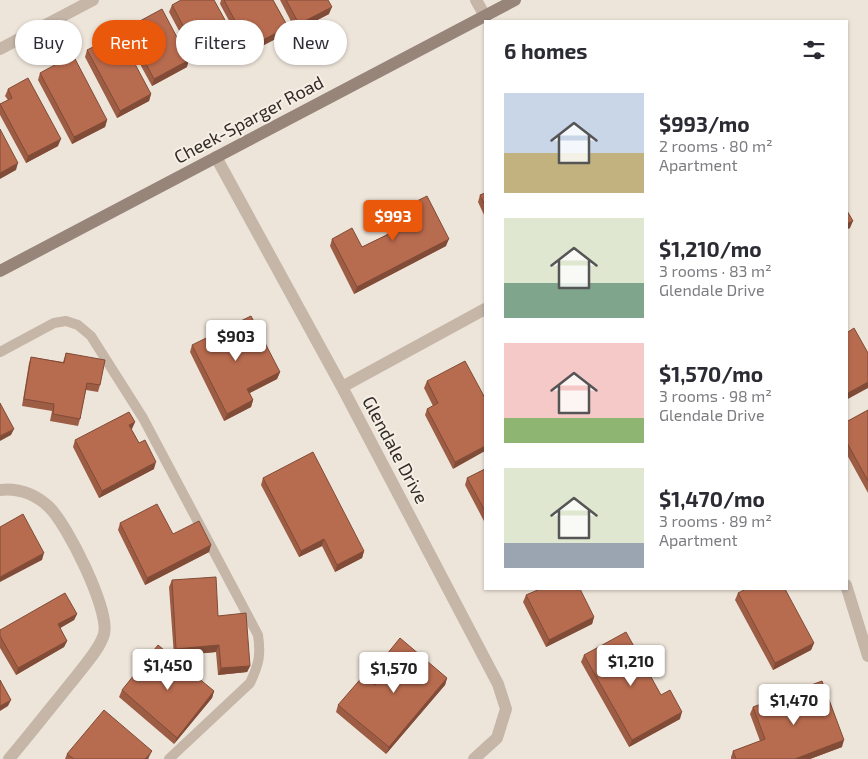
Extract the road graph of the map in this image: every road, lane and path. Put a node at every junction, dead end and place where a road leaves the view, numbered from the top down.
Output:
1 (93, 0) edge
2 (476, 0) edge
3 (515, 0) edge
4 (485, 16) junction
5 (0, 49) edge
6 (216, 157) junction
7 (0, 271) edge
8 (484, 310) edge
9 (0, 352) edge
10 (342, 387) junction
11 (0, 490) edge
12 (848, 590) edge
13 (868, 656) edge
14 (9, 759) edge
15 (169, 759) edge
16 (474, 759) edge

1 - 5 street
2 - 4 street
3 - 4 main road, Cheek-Sparger Road
4 - 6 main road, Cheek-Sparger Road
6 - 7 main road, Cheek-Sparger Road
6 - 10 street, Glendale Drive
8 - 10 street
9 - 15 lane
10 - 16 street, Glendale Drive
11 - 14 street
12 - 13 street

